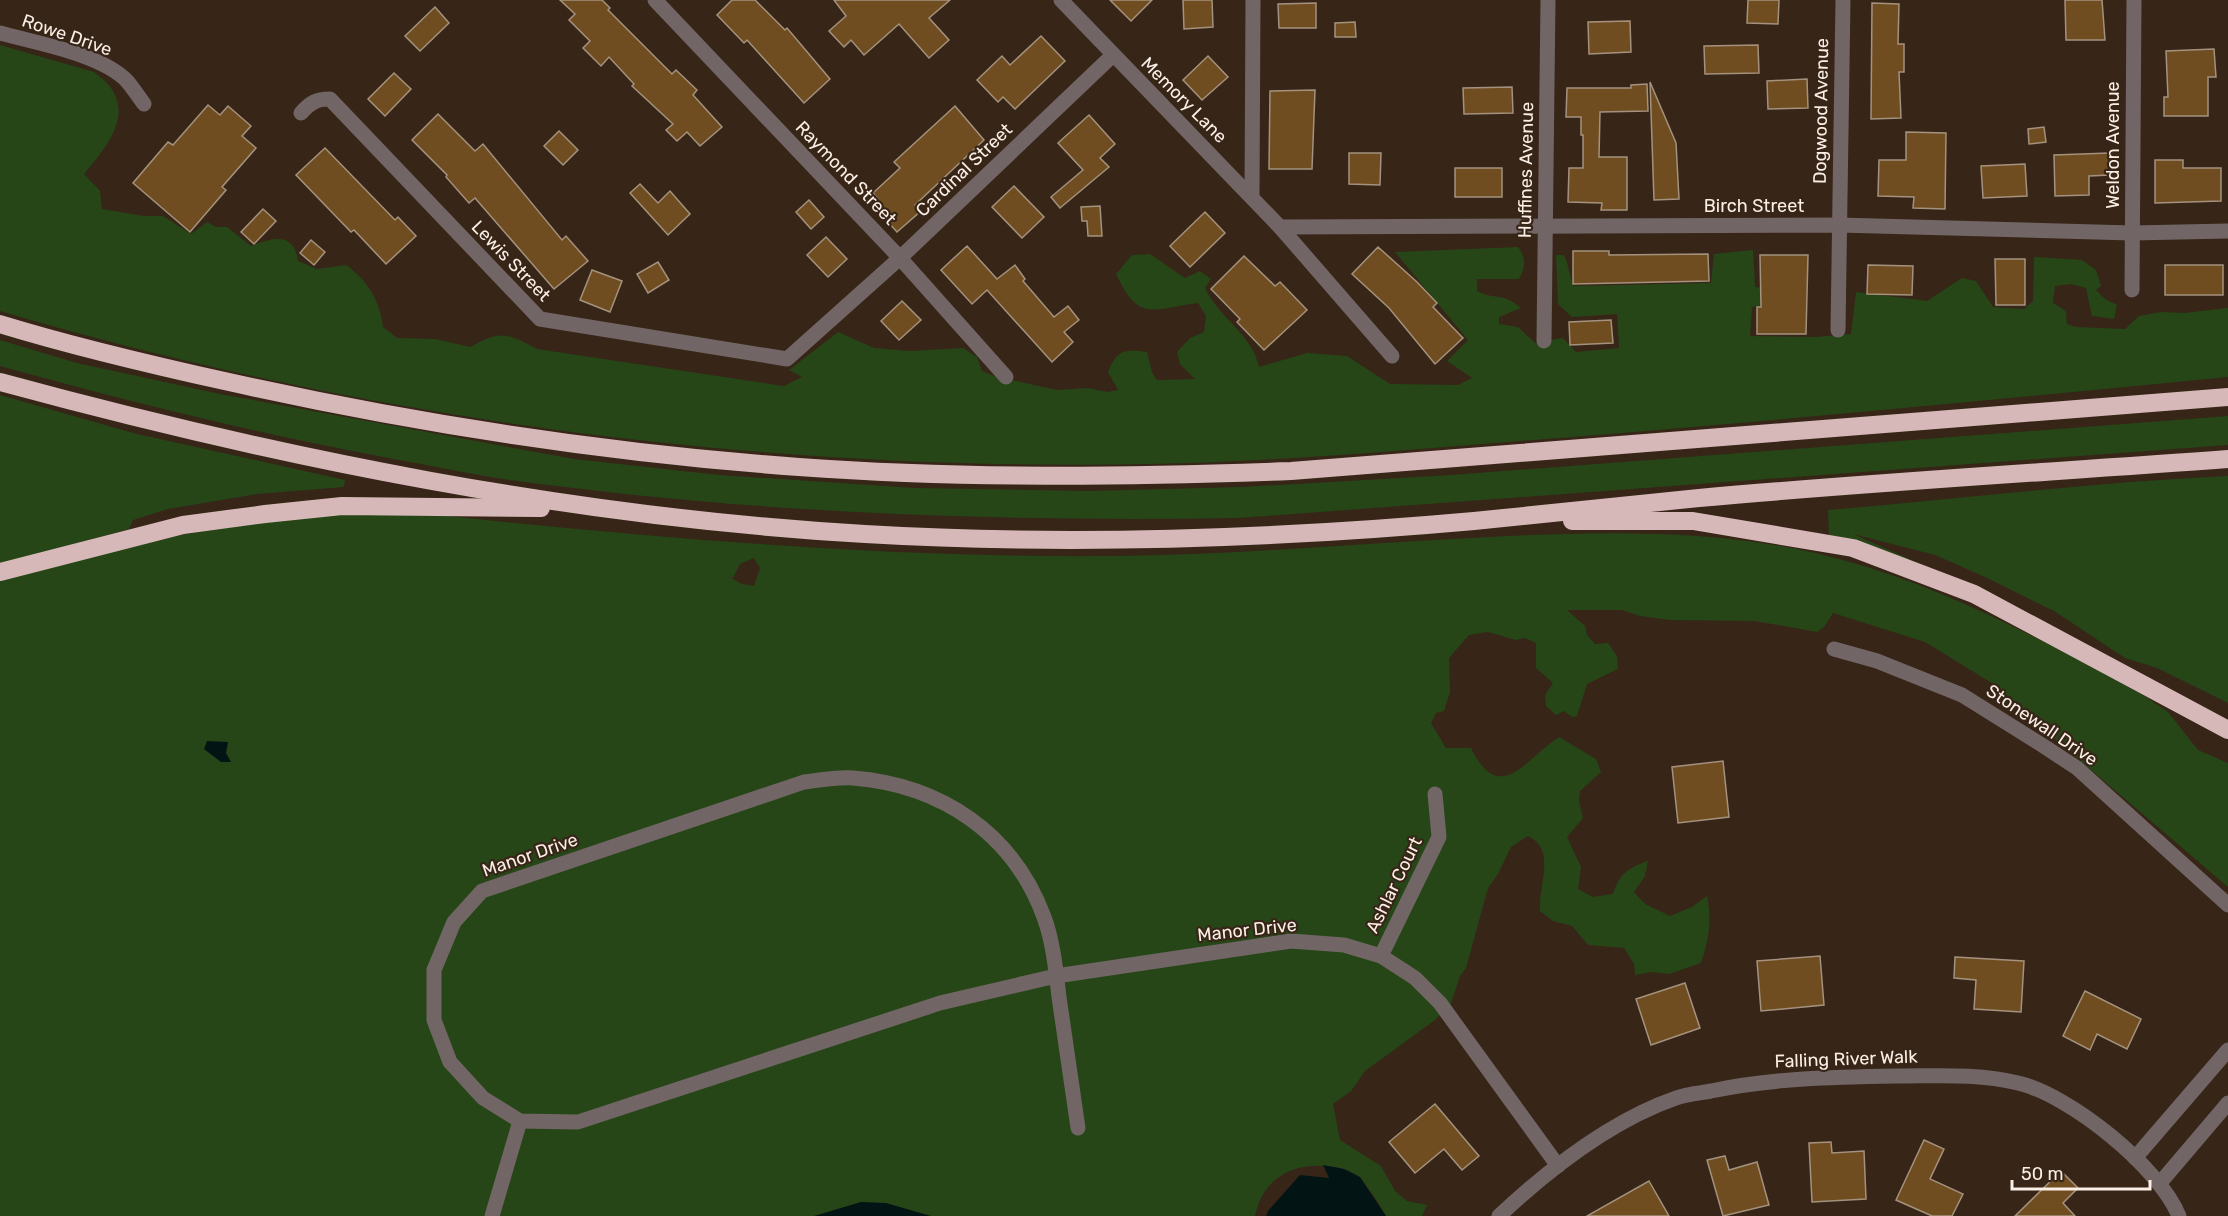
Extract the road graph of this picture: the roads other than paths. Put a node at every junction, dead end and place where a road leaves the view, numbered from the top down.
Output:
1 (655, 0) edge
2 (1061, 0) edge
3 (1253, 0) edge
4 (1548, 0) edge
5 (1843, 0) edge
6 (2134, 0) edge
7 (0, 33) edge
8 (1113, 55) junction
9 (144, 104) dead end
10 (301, 113) dead end
11 (1252, 196) junction
12 (1545, 225) junction
13 (1839, 225) junction
14 (1280, 226) junction
15 (2228, 231) edge
16 (2132, 233) junction
17 (900, 258) junction
18 (2132, 290) dead end
19 (0, 324) edge
20 (1838, 330) dead end
21 (1544, 341) dead end
22 (1392, 356) dead end
23 (787, 359) joint
24 (1006, 377) dead end
25 (0, 382) edge
26 (2228, 398) edge
27 (2228, 459) edge
28 (582, 507) junction
29 (1469, 522) junction
30 (0, 572) edge
31 (1834, 649) dead end
32 (2228, 730) edge
33 (1435, 794) dead end
34 (2228, 905) edge
35 (1381, 956) junction
36 (1056, 976) junction
37 (2228, 1050) edge
38 (2228, 1102) edge
39 (520, 1121) junction
40 (1078, 1128) dead end
41 (2135, 1158) junction
42 (1558, 1166) junction
43 (2160, 1183) junction
44 (492, 1216) edge
45 (1499, 1216) edge
46 (2179, 1216) edge

1 - 17 street, Raymond Street
2 - 8 street, Memory Lane
3 - 11 street
4 - 12 street, Huffines Avenue
5 - 13 street, Dogwood Avenue
6 - 16 street, Weldon Avenue
7 - 9 street, Rowe Drive
8 - 11 street, Memory Lane
8 - 17 street, Cardinal Street
10 - 23 street, Lewis Street
11 - 14 street, Memory Lane
12 - 13 street, Birch Street
12 - 14 street, Birch Street
12 - 21 street, Huffines Avenue
13 - 16 street, Birch Street
13 - 20 street, Dogwood Avenue
14 - 22 street, Memory Lane
15 - 16 street, Birch Street
16 - 18 street, Weldon Avenue
17 - 23 street, Cardinal Street
17 - 24 street, Raymond Street
19 - 26 highway
25 - 28 highway
27 - 29 highway
28 - 29 highway
28 - 30 highway
29 - 32 highway
31 - 34 street, Stonewall Drive
33 - 35 street, Ashlar Court
35 - 36 street, Manor Drive
35 - 42 street, Manor Drive
36 - 39 street, Manor Drive
36 - 39 street, Manor Drive
36 - 40 street
37 - 41 street
38 - 43 street
39 - 44 street
41 - 42 street, Falling River Walk
41 - 43 street, Falling River Walk
42 - 45 street, Falling River Walk
43 - 46 street, Falling River Walk

